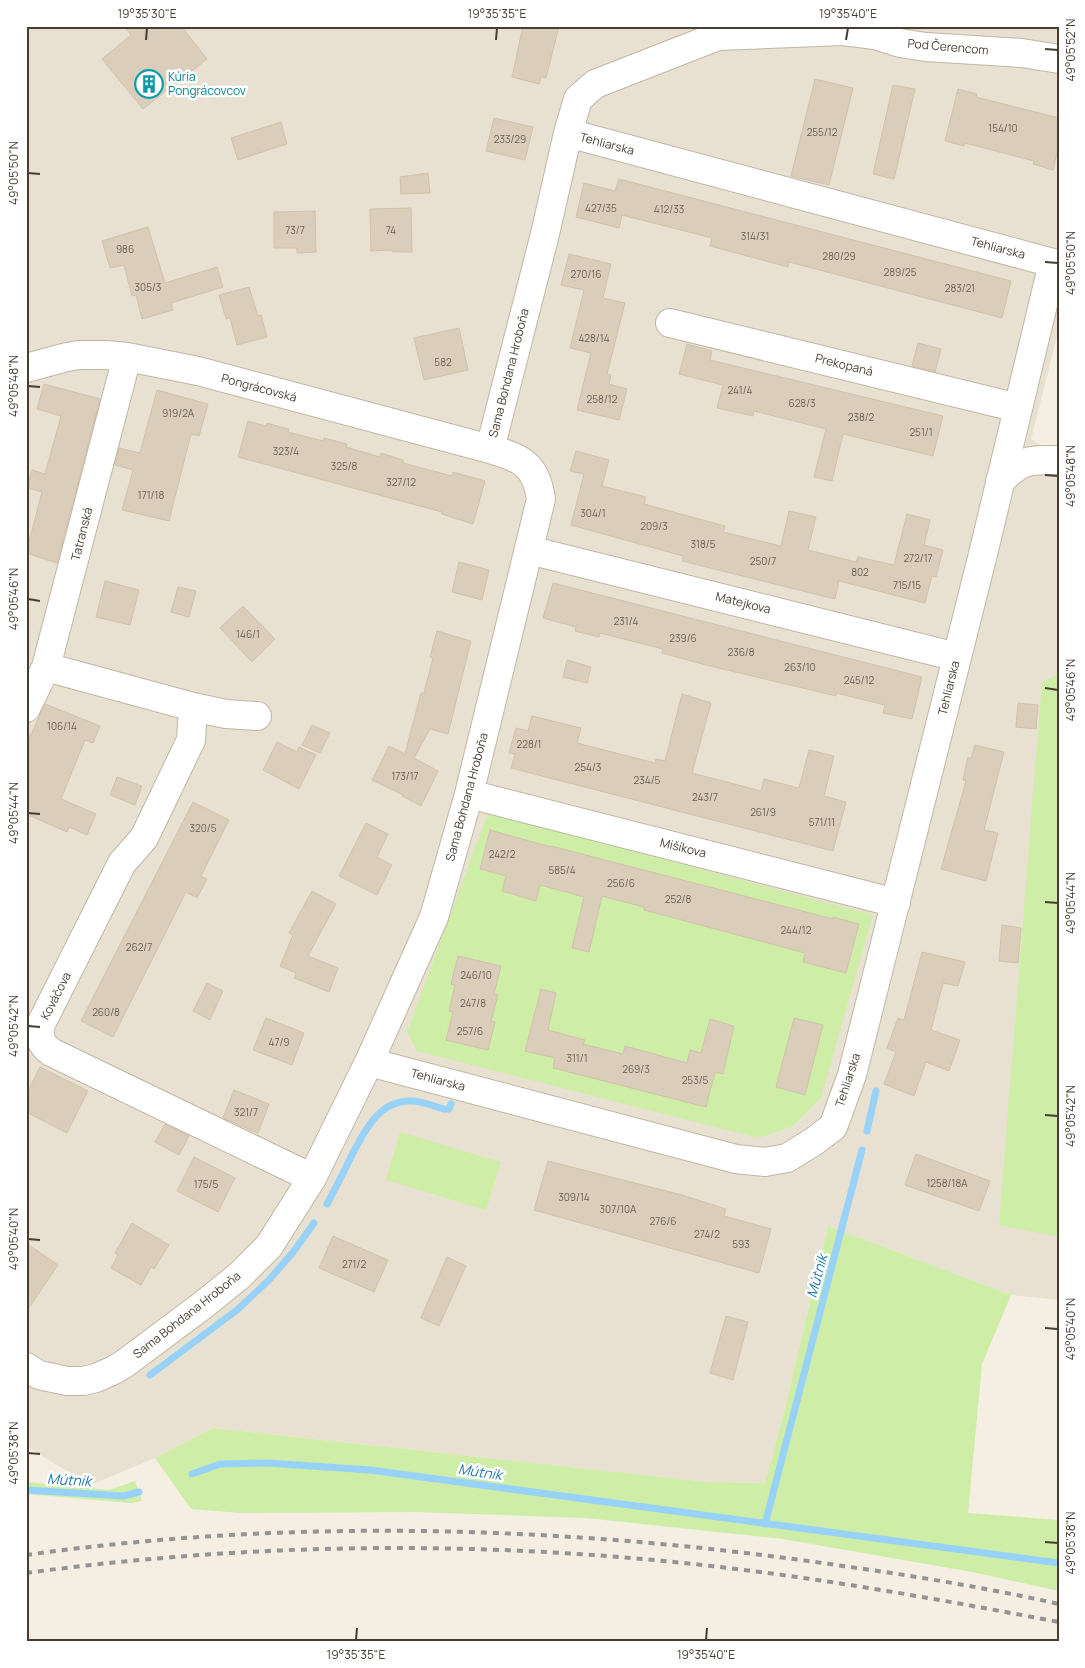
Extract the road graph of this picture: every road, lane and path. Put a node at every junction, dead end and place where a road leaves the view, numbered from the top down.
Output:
1 (688, 26) edge
2 (718, 36) junction
3 (1059, 59) edge
4 (568, 134) junction
5 (1056, 253) edge
6 (670, 323) dead end
7 (127, 357) junction
8 (26, 368) edge
9 (1018, 408) junction
10 (490, 449) junction
11 (1059, 460) edge
12 (1000, 481) junction
13 (529, 550) junction
14 (957, 657) junction
15 (46, 667) junction
16 (193, 707) junction
17 (26, 708) edge
18 (257, 716) dead end
19 (469, 794) junction
20 (896, 903) junction
21 (369, 1062) junction
22 (312, 1178) junction
23 (26, 1367) edge

1 - 2 street, Pod Čerencom
2 - 3 street, Pod Čerencom
2 - 4 street, Pod Čerencom
4 - 5 street, Tehliarska
4 - 10 street, Sama Bohdana Hroboňa
5 - 9 street, Tehliarska
6 - 9 street, Prekopaná
7 - 8 street, Pongrácovská
7 - 10 street, Pongrácovská
7 - 15 street, Tatranská
9 - 12 street, Tehliarska
10 - 13 street, Sama Bohdana Hroboňa
11 - 12 street
12 - 14 street, Tehliarska
13 - 14 street, Matejkova
13 - 19 street, Sama Bohdana Hroboňa
14 - 20 street, Tehliarska
15 - 16 street
15 - 17 street, Tatranská
16 - 18 street
16 - 22 street, Kováčova
19 - 20 street, Mišíkova
19 - 21 street, Sama Bohdana Hroboňa
20 - 21 street, Tehliarska
21 - 22 street, Sama Bohdana Hroboňa
22 - 23 street, Sama Bohdana Hroboňa

